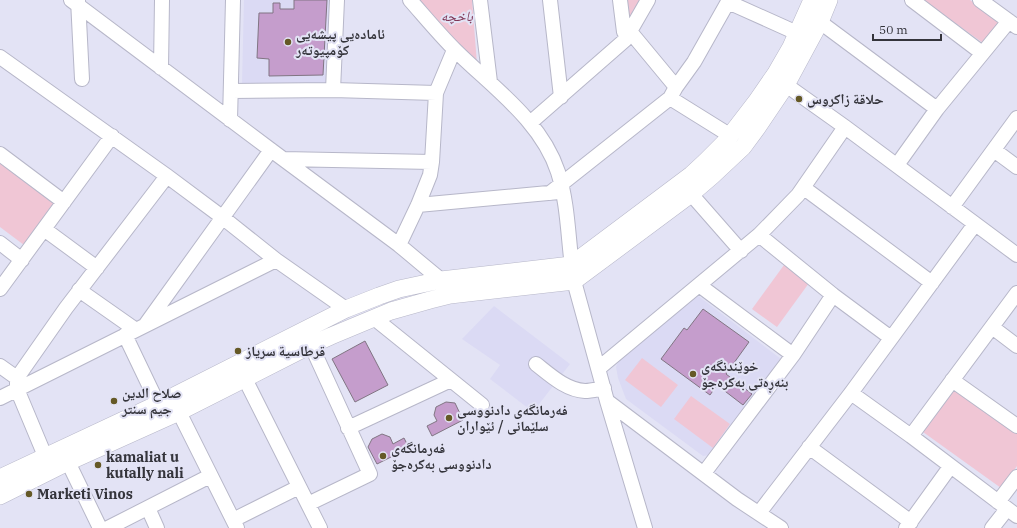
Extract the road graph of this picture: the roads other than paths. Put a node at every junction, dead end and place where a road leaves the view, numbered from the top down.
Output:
1 (162, 0) edge
2 (233, 0) edge
3 (337, 0) edge
4 (410, 0) edge
5 (480, 0) edge
6 (550, 0) edge
7 (620, 0) edge
8 (648, 0) edge
9 (812, 0) edge
10 (829, 0) edge
11 (912, 0) edge
12 (980, 0) edge
13 (729, 1) edge
14 (75, 2) edge
15 (820, 22) junction
16 (1013, 24) edge
17 (626, 32) junction
18 (797, 33) junction
19 (454, 50) junction
20 (982, 53) junction
21 (0, 57) edge
22 (161, 68) junction
23 (82, 79) dead end
24 (490, 82) junction
25 (786, 85) junction
26 (333, 90) junction
27 (231, 91) junction
28 (673, 92) junction
29 (436, 93) junction
30 (561, 97) junction
31 (937, 110) junction
32 (1017, 118) edge
33 (230, 120) junction
34 (530, 123) junction
35 (846, 127) junction
36 (112, 136) junction
37 (731, 136) junction
38 (271, 150) junction
39 (994, 150) junction
40 (0, 154) edge
41 (283, 159) junction
42 (432, 162) junction
43 (896, 165) junction
44 (1017, 167) edge
45 (167, 176) junction
46 (804, 188) junction
47 (558, 189) junction
48 (691, 194) junction
49 (64, 202) junction
50 (418, 205) junction
51 (952, 207) junction
52 (222, 217) junction
53 (975, 224) junction
54 (44, 229) junction
55 (759, 235) junction
56 (0, 243) edge
57 (399, 245) junction
58 (740, 251) junction
59 (1017, 255) edge
60 (22, 260) junction
61 (276, 260) junction
62 (97, 268) junction
63 (573, 273) junction
64 (441, 280) junction
65 (932, 283) junction
66 (699, 285) junction
67 (0, 289) edge
68 (79, 290) junction
69 (1017, 293) edge
70 (833, 295) junction
71 (346, 309) junction
72 (374, 318) junction
73 (324, 320) junction
74 (992, 327) junction
75 (135, 330) junction
76 (331, 336) junction
77 (891, 338) junction
78 (304, 343) junction
79 (1017, 346) edge
80 (793, 355) junction
81 (536, 364) dead end
82 (0, 366) edge
83 (599, 368) junction
84 (245, 379) junction
85 (451, 380) junction
86 (952, 380) junction
87 (17, 384) junction
88 (604, 388) junction
89 (851, 393) junction
90 (0, 398) edge
91 (607, 401) junction
92 (158, 404) junction
93 (482, 405) dead end
94 (178, 412) junction
95 (1017, 426) edge
96 (348, 428) junction
97 (911, 436) junction
98 (809, 447) junction
99 (46, 456) junction
100 (68, 462) junction
101 (950, 467) junction
102 (704, 473) junction
103 (210, 476) junction
104 (1017, 477) edge
105 (0, 478) edge
106 (299, 487) junction
107 (0, 496) edge
108 (308, 504) junction
109 (148, 508) junction
110 (1007, 509) edge
111 (758, 513) junction
112 (235, 524) edge
113 (908, 525) edge
114 (100, 528) edge
115 (108, 528) edge
116 (157, 528) edge
117 (320, 528) edge
118 (645, 528) edge
119 (781, 528) edge
120 (992, 528) edge

1 - 22 street
2 - 27 street
3 - 26 street
4 - 19 street
5 - 24 street
6 - 30 street
7 - 17 street
8 - 17 street
9 - 18 main road
10 - 15 main road
11 - 20 street
12 - 16 street
13 - 18 street
13 - 28 street
14 - 22 street
14 - 23 street
15 - 25 main road
15 - 31 street
16 - 20 street
17 - 28 street
17 - 30 street
18 - 37 main road
19 - 24 street
19 - 29 street
20 - 31 street
21 - 36 street
22 - 33 street
24 - 34 street
25 - 35 street
25 - 48 main road
26 - 27 street
26 - 29 street
27 - 33 street
28 - 37 street
28 - 47 street
29 - 42 street
30 - 34 street
31 - 43 street
32 - 39 street
33 - 38 street
34 - 47 street
35 - 43 street
35 - 46 street
36 - 45 street
36 - 49 street
37 - 63 main road
38 - 41 street
38 - 52 street
39 - 44 street
39 - 51 street
40 - 49 street
41 - 42 street
41 - 57 street
42 - 50 street
43 - 51 street
45 - 52 street
45 - 62 street
46 - 55 street
46 - 65 street
47 - 50 street
47 - 63 street
48 - 58 street
48 - 63 main road
49 - 54 street
50 - 57 street
51 - 53 street
52 - 61 street
52 - 75 street
53 - 59 street
53 - 65 street
54 - 60 street
54 - 62 street
55 - 58 street
55 - 70 street
56 - 60 street
57 - 64 street
58 - 66 street
60 - 67 street
61 - 71 street
61 - 75 street
62 - 68 street
63 - 64 main road
63 - 72 main road
63 - 83 street
64 - 71 main road
65 - 77 street
66 - 80 street
66 - 83 street
68 - 75 street
68 - 87 street
69 - 74 street
70 - 77 street
70 - 80 street
71 - 73 main road
72 - 76 main road
72 - 85 street
73 - 76 main road
73 - 78 main road
74 - 79 street
74 - 86 street
75 - 87 street
75 - 92 street
76 - 78 main road
77 - 89 street
78 - 84 main road
78 - 92 main road
78 - 96 street
80 - 102 street
81 - 88 street
82 - 87 street
83 - 88 street
84 - 94 main road
84 - 106 street
85 - 93 street
85 - 96 street
86 - 95 street
86 - 97 street
87 - 90 street
87 - 99 street
88 - 91 street
89 - 97 street
89 - 98 street
91 - 102 street
91 - 118 street
92 - 99 main road
94 - 100 main road
94 - 103 street
96 - 108 street
97 - 101 street
98 - 111 street
98 - 113 street
99 - 105 main road
100 - 107 main road
100 - 114 street
101 - 110 street
101 - 113 street
102 - 111 street
103 - 109 street
103 - 112 street
104 - 110 street
106 - 108 street
106 - 112 street
108 - 117 street
109 - 115 street
109 - 116 street
110 - 120 street
111 - 119 street

